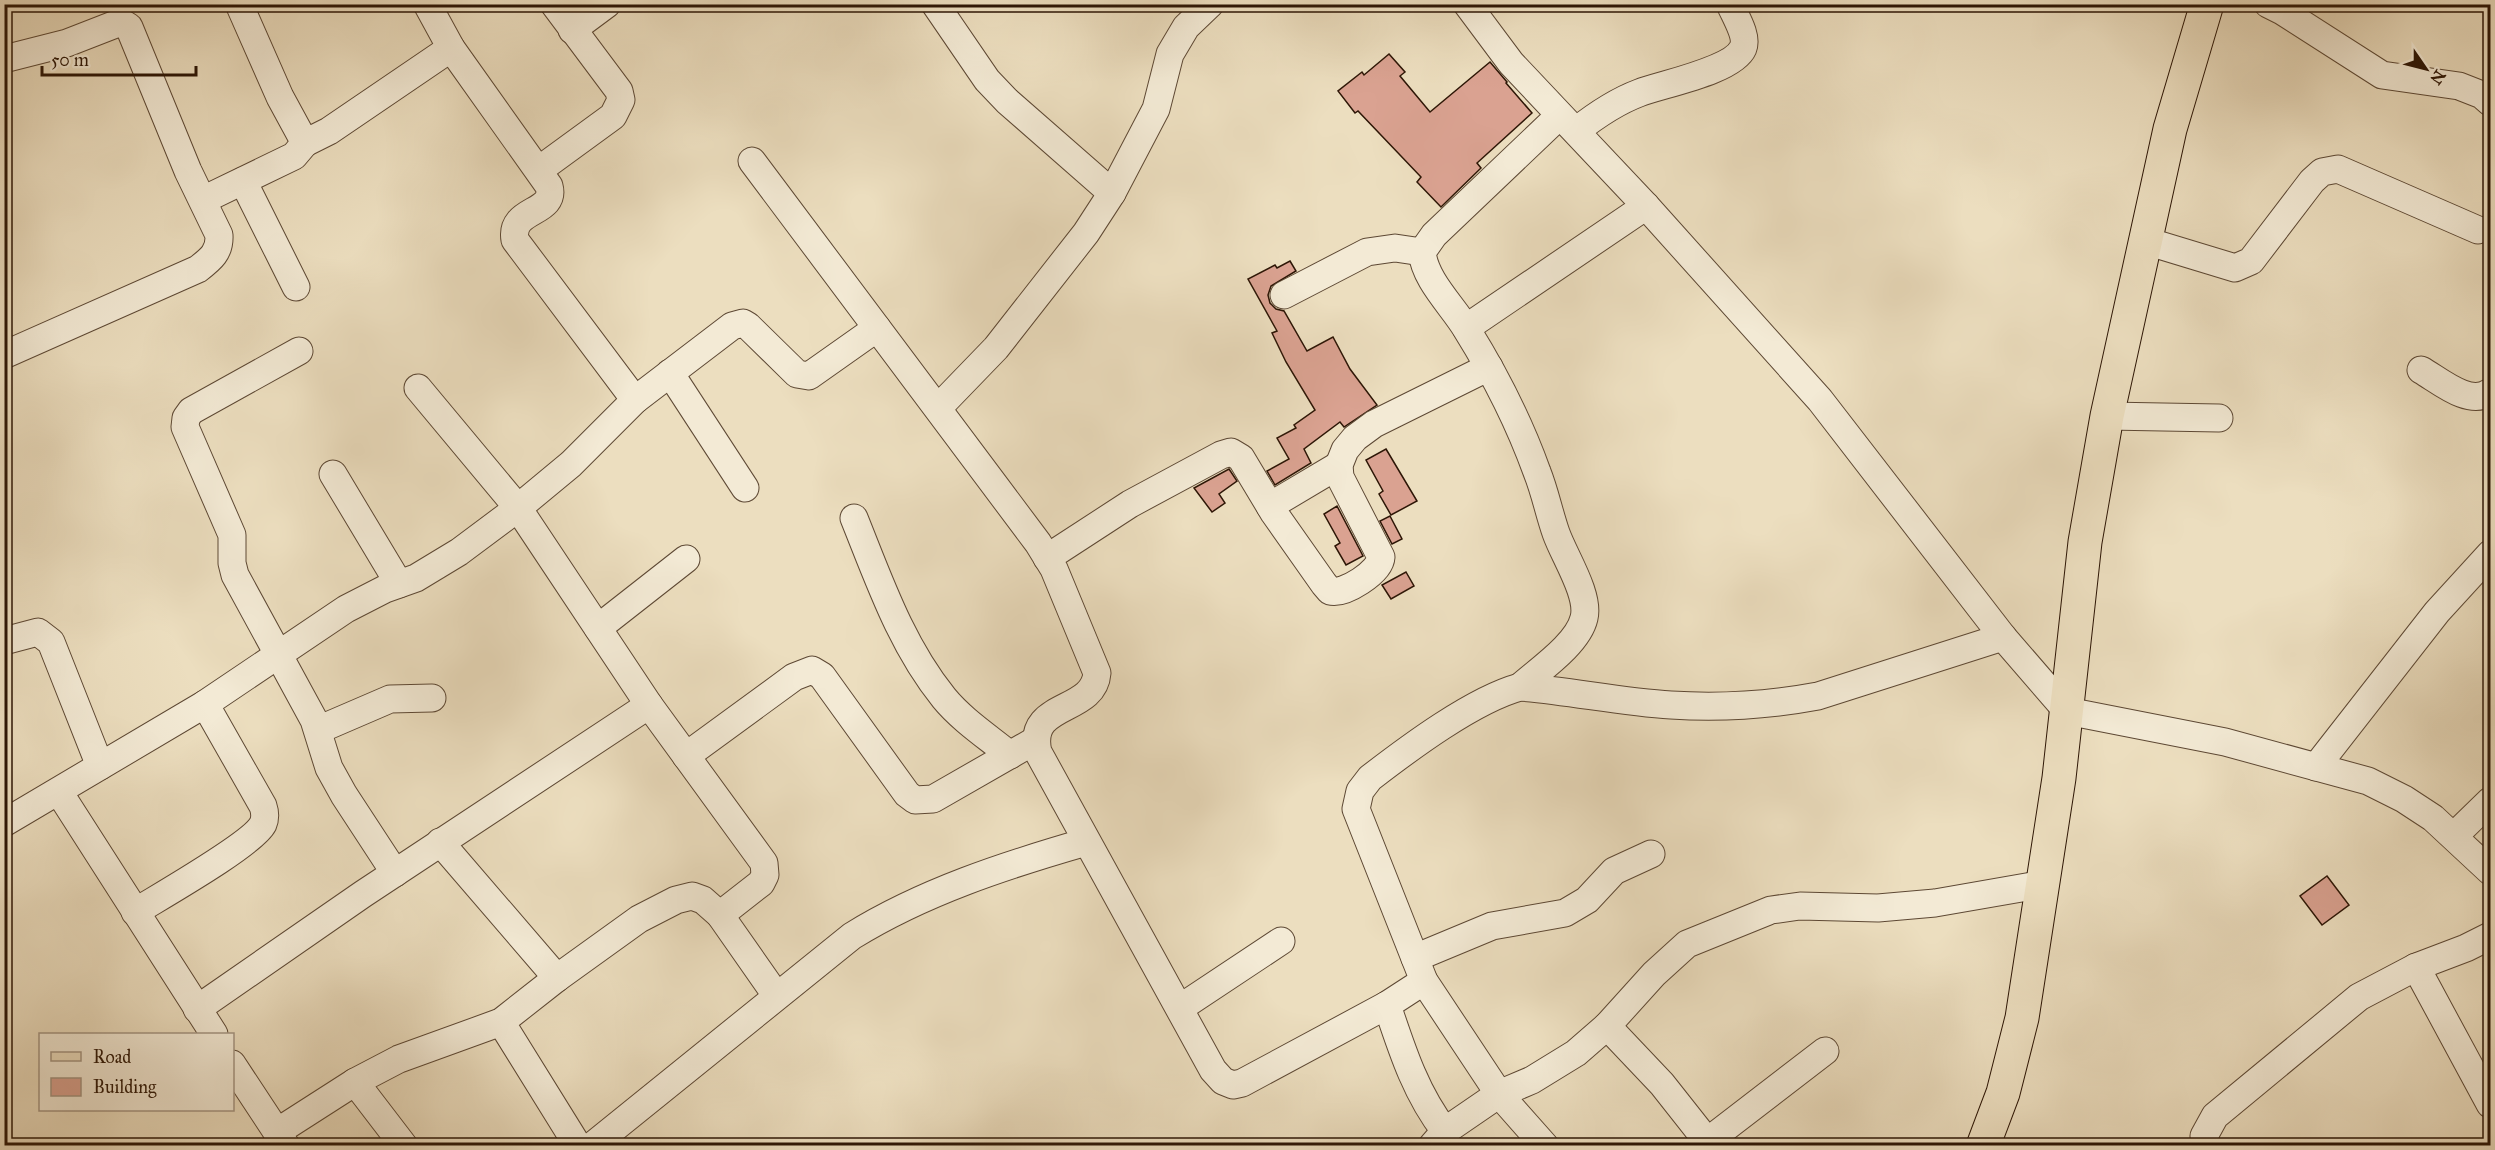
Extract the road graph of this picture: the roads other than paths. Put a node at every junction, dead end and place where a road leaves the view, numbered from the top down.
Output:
1 (239, 4) edge
2 (427, 4) edge
3 (554, 4) edge
4 (607, 4) edge
5 (936, 4) edge
6 (1210, 4) edge
7 (1467, 4) edge
8 (1730, 4) edge
9 (2207, 4) edge
10 (2268, 4) edge
11 (572, 30) junction
12 (451, 48) junction
13 (4, 59) edge
14 (2490, 102) edge
15 (1568, 123) junction
16 (305, 143) junction
17 (752, 161) dead end
18 (539, 170) junction
19 (243, 181) junction
20 (1112, 193) junction
21 (203, 200) junction
22 (1646, 207) junction
23 (2478, 230) dead end
24 (2146, 241) junction
25 (1422, 252) junction
26 (296, 287) dead end
27 (1284, 295) dead end
28 (877, 328) junction
29 (1466, 328) junction
30 (299, 351) dead end
31 (4, 355) edge
32 (1489, 368) junction
33 (2421, 369) dead end
34 (670, 373) junction
35 (418, 388) dead end
36 (2490, 392) edge
37 (635, 400) junction
38 (938, 408) junction
39 (2107, 416) junction
40 (2219, 418) dead end
41 (1339, 465) junction
42 (333, 474) dead end
43 (745, 488) dead end
44 (1270, 506) junction
45 (518, 508) junction
46 (854, 518) dead end
47 (2490, 554) edge
48 (1047, 558) junction
49 (686, 559) dead end
50 (399, 584) junction
51 (598, 628) junction
52 (2003, 637) junction
53 (4, 641) edge
54 (279, 655) junction
55 (1520, 687) junction
56 (432, 698) dead end
57 (205, 704) junction
58 (649, 705) junction
59 (2067, 711) junction
60 (318, 730) junction
61 (1036, 740) junction
62 (1010, 755) junction
63 (686, 756) junction
64 (100, 766) junction
65 (2316, 767) junction
66 (59, 792) junction
67 (2490, 801) edge
68 (4, 823) edge
69 (2454, 836) junction
70 (440, 842) junction
71 (1086, 842) junction
72 (1651, 854) dead end
73 (2490, 871) edge
74 (395, 873) junction
75 (2044, 884) junction
76 (135, 912) junction
77 (720, 915) junction
78 (2490, 936) edge
79 (1281, 940) dead end
80 (2416, 967) junction
81 (1419, 970) junction
82 (557, 978) junction
83 (776, 995) junction
84 (1387, 1005) junction
85 (1180, 1008) junction
86 (197, 1009) junction
87 (501, 1022) junction
88 (1607, 1026) junction
89 (213, 1033) edge
90 (1825, 1051) dead end
91 (234, 1067) edge
92 (355, 1082) junction
93 (1499, 1094) junction
94 (2490, 1104) edge
95 (1439, 1138) edge
96 (281, 1139) edge
97 (2198, 1142) edge
98 (1709, 1143) edge
99 (404, 1146) edge
100 (578, 1146) edge
101 (592, 1146) edge
102 (1545, 1146) edge
103 (1983, 1146) edge

1 - 16 street
2 - 12 street
3 - 11 street
4 - 11 street
5 - 20 street
6 - 20 street
7 - 15 street
8 - 15 street
9 - 24 main road
10 - 14 street
11 - 18 street
12 - 16 street
12 - 18 street
13 - 21 street
15 - 22 street
15 - 25 street
16 - 19 street
17 - 28 street
18 - 37 street
19 - 21 street
19 - 26 street
20 - 38 street
21 - 31 street
22 - 29 street
22 - 52 street
23 - 24 street
24 - 39 main road
25 - 27 street
25 - 29 street
28 - 34 street
28 - 38 street
29 - 32 street
30 - 54 street
32 - 41 street
32 - 55 street
33 - 36 street
34 - 37 street
34 - 43 street
35 - 45 street
37 - 45 street
38 - 48 street
39 - 40 street
39 - 59 main road
41 - 44 street
41 - 44 street
42 - 50 street
44 - 48 street
45 - 50 street
45 - 51 street
46 - 62 street
47 - 65 street
48 - 61 street
49 - 51 street
50 - 54 street
51 - 58 street
52 - 55 street
52 - 59 street
53 - 64 street
54 - 57 street
54 - 60 street
55 - 81 street
56 - 60 street
57 - 64 street
57 - 76 street
58 - 63 street
58 - 70 street
59 - 65 street
59 - 75 main road
60 - 74 street
61 - 62 street
61 - 71 street
62 - 63 street
63 - 77 street
64 - 66 street
65 - 69 street
66 - 68 street
66 - 76 street
67 - 69 street
69 - 73 street
70 - 74 street
70 - 82 street
71 - 83 street
71 - 85 street
72 - 81 street
74 - 86 street
75 - 88 street
75 - 103 main road
76 - 86 street
77 - 82 street
77 - 83 street
78 - 80 street
79 - 85 street
80 - 94 street
80 - 97 street
81 - 84 street
81 - 93 street
82 - 87 street
83 - 101 street
84 - 85 street
84 - 95 street
86 - 89 street
87 - 92 street
87 - 100 street
88 - 93 street
88 - 98 street
90 - 98 street
91 - 96 street
92 - 96 street
92 - 99 street
93 - 95 street
93 - 102 street

